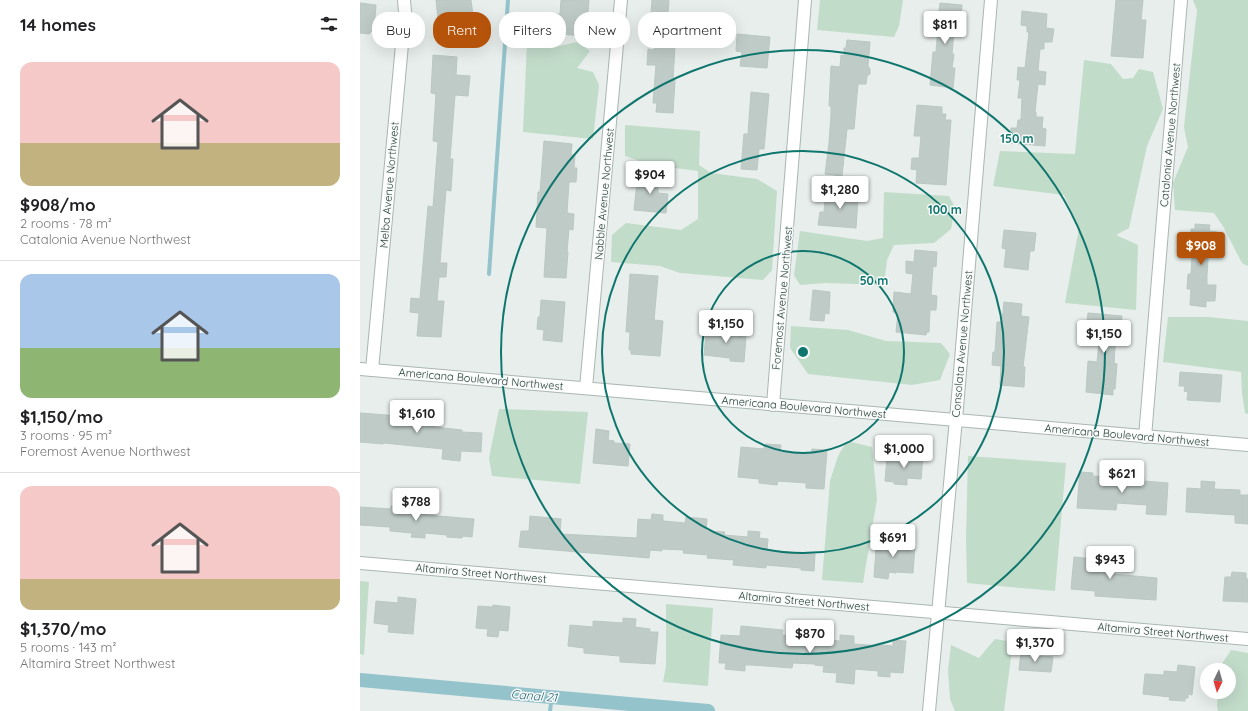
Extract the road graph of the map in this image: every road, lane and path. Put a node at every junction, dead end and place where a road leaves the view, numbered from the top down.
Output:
1 (404, 0) edge
2 (621, 0) edge
3 (805, 0) edge
4 (991, 0) edge
5 (1181, 0) edge
6 (360, 369) edge
7 (372, 370) junction
8 (586, 388) junction
9 (773, 404) junction
10 (956, 420) junction
11 (1145, 437) junction
12 (1248, 445) edge
13 (360, 563) edge
14 (939, 612) junction
15 (1248, 639) edge
16 (929, 711) edge

1 - 7 street, Melba Avenue Northwest
2 - 8 street, Nabble Avenue Northwest
3 - 9 street, Foremost Avenue Northwest
4 - 10 street, Consolata Avenue Northwest
5 - 11 street, Catalonia Avenue Northwest
6 - 7 street, Americana Boulevard Northwest
7 - 8 street, Americana Boulevard Northwest
8 - 9 street, Americana Boulevard Northwest
9 - 10 street, Americana Boulevard Northwest
10 - 11 street, Americana Boulevard Northwest
10 - 14 street, Consolata Avenue Northwest
11 - 12 street, Americana Boulevard Northwest
13 - 14 street, Altamira Street Northwest
14 - 15 street, Altamira Street Northwest
14 - 16 street, Consolata Avenue Northwest

